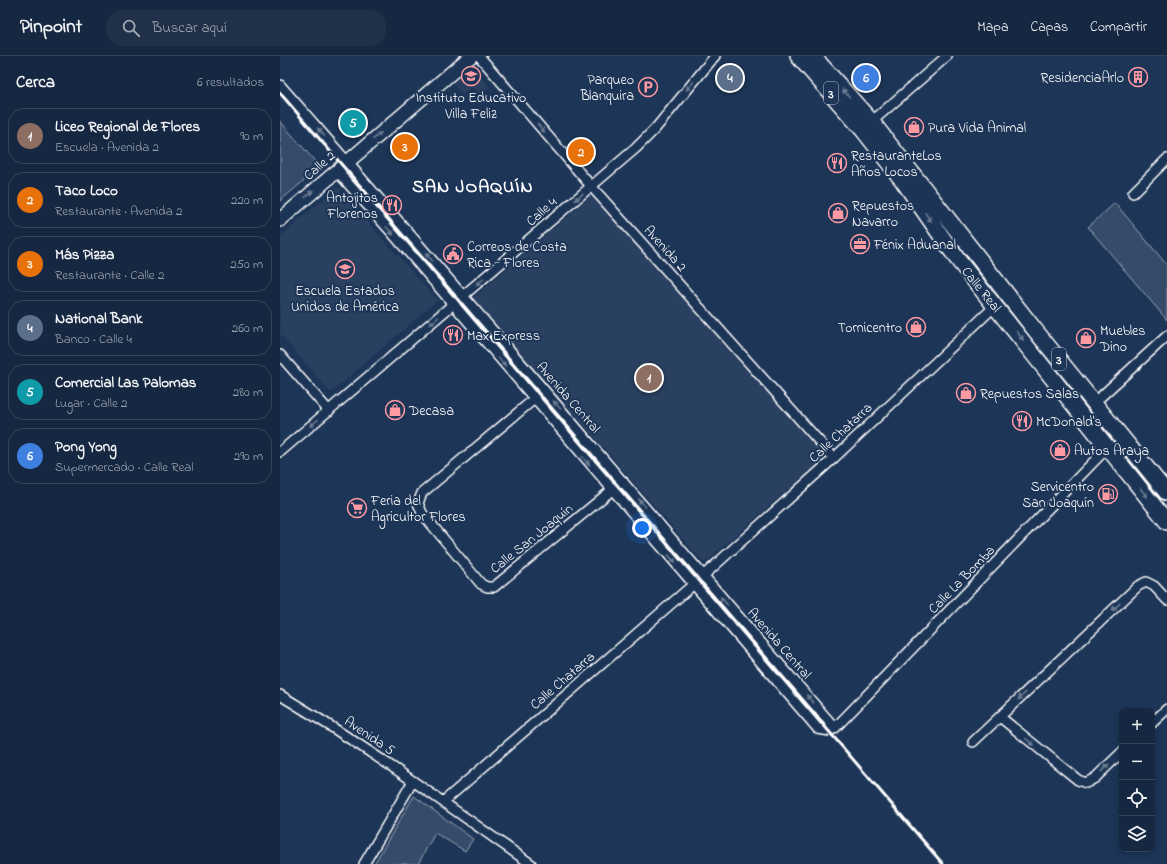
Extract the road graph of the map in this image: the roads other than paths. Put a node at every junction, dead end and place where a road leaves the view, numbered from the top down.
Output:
1 (471, 56) edge
2 (478, 56) edge
3 (715, 56) edge
4 (798, 56) edge
5 (813, 56) edge
6 (947, 56) edge
7 (280, 85) edge
8 (868, 126) junction
9 (1167, 159) edge
10 (347, 162) junction
11 (336, 170) junction
12 (591, 186) junction
13 (1133, 193) dead end
14 (280, 220) edge
15 (963, 238) junction
16 (464, 296) junction
17 (454, 305) junction
18 (995, 306) junction
19 (1035, 330) junction
20 (1167, 336) edge
21 (280, 355) edge
22 (1039, 361) junction
23 (545, 391) junction
24 (534, 400) junction
25 (1095, 402) junction
26 (329, 411) junction
27 (1107, 448) junction
28 (280, 452) edge
29 (834, 458) junction
30 (622, 481) junction
31 (612, 490) junction
32 (1166, 492) edge
33 (1167, 522) edge
34 (698, 579) junction
35 (1167, 600) edge
36 (280, 695) edge
37 (1167, 709) edge
38 (1000, 717) junction
39 (1155, 720) edge
40 (835, 728) junction
41 (973, 742) dead end
42 (1119, 755) edge
43 (413, 781) junction
44 (443, 802) junction
45 (364, 864) edge
46 (531, 864) edge

10 -> 1 street, Calle 2
2 -> 12 street, Avenida 2
3 -> 12 street, Calle 4
4 - 8 main road, Calle Real / 3
8 -> 5 main road, Calle Real / 3
6 - 8 street
10 -> 7 street, Avenida Central
8 - 15 main road, Calle Real / 3
8 -> 18 main road, Calle Real / 3
9 - 13 street
10 - 11 street, Calle 2
16 -> 10 street, Avenida Central
14 -> 11 street, Calle 2
11 -> 17 street, Avenida Central
12 -> 16 street, Calle 4
12 - 29 street, Avenida 2
15 - 18 main road
15 - 19 main road, Calle Real / 3
16 - 17 street, Calle 4
16 - 23 street, Avenida Central
17 -> 24 street, Avenida Central
17 -> 26 street, Calle 4
18 - 19 main road
18 -> 22 main road, Calle Real / 3
18 - 29 street, Calle Chatarra
19 - 25 main road, Calle Real / 3
20 - 25 street
21 - 26 street
22 - 25 main road
22 - 27 main road, Calle Real / 3
23 - 24 street, Calle San Joaquín
30 -> 23 street, Avenida Central
24 -> 31 street, Avenida Central
24 - 31 street, Calle San Joaquín
25 - 27 main road
25 - 32 main road, Calle Real / 3
26 -> 28 street, Calle 4
27 - 32 main road
27 -> 33 main road, Calle Real / 3
27 - 40 street, Calle La Bomba
29 - 34 street, Calle Chatarra
30 - 31 street, Calle San Joaquín
34 -> 30 street, Avenida Central
31 -> 34 street, Avenida Central
40 -> 34 street, Avenida Central
34 - 40 street, Avenida Central
34 - 44 street, Calle Chatarra
35 -> 38 street
36 - 43 street, Avenida 5
37 - 39 street
38 - 41 street
38 -> 42 street
43 - 44 street, Avenida 5
43 - 45 street
44 - 46 street, Avenida 5

